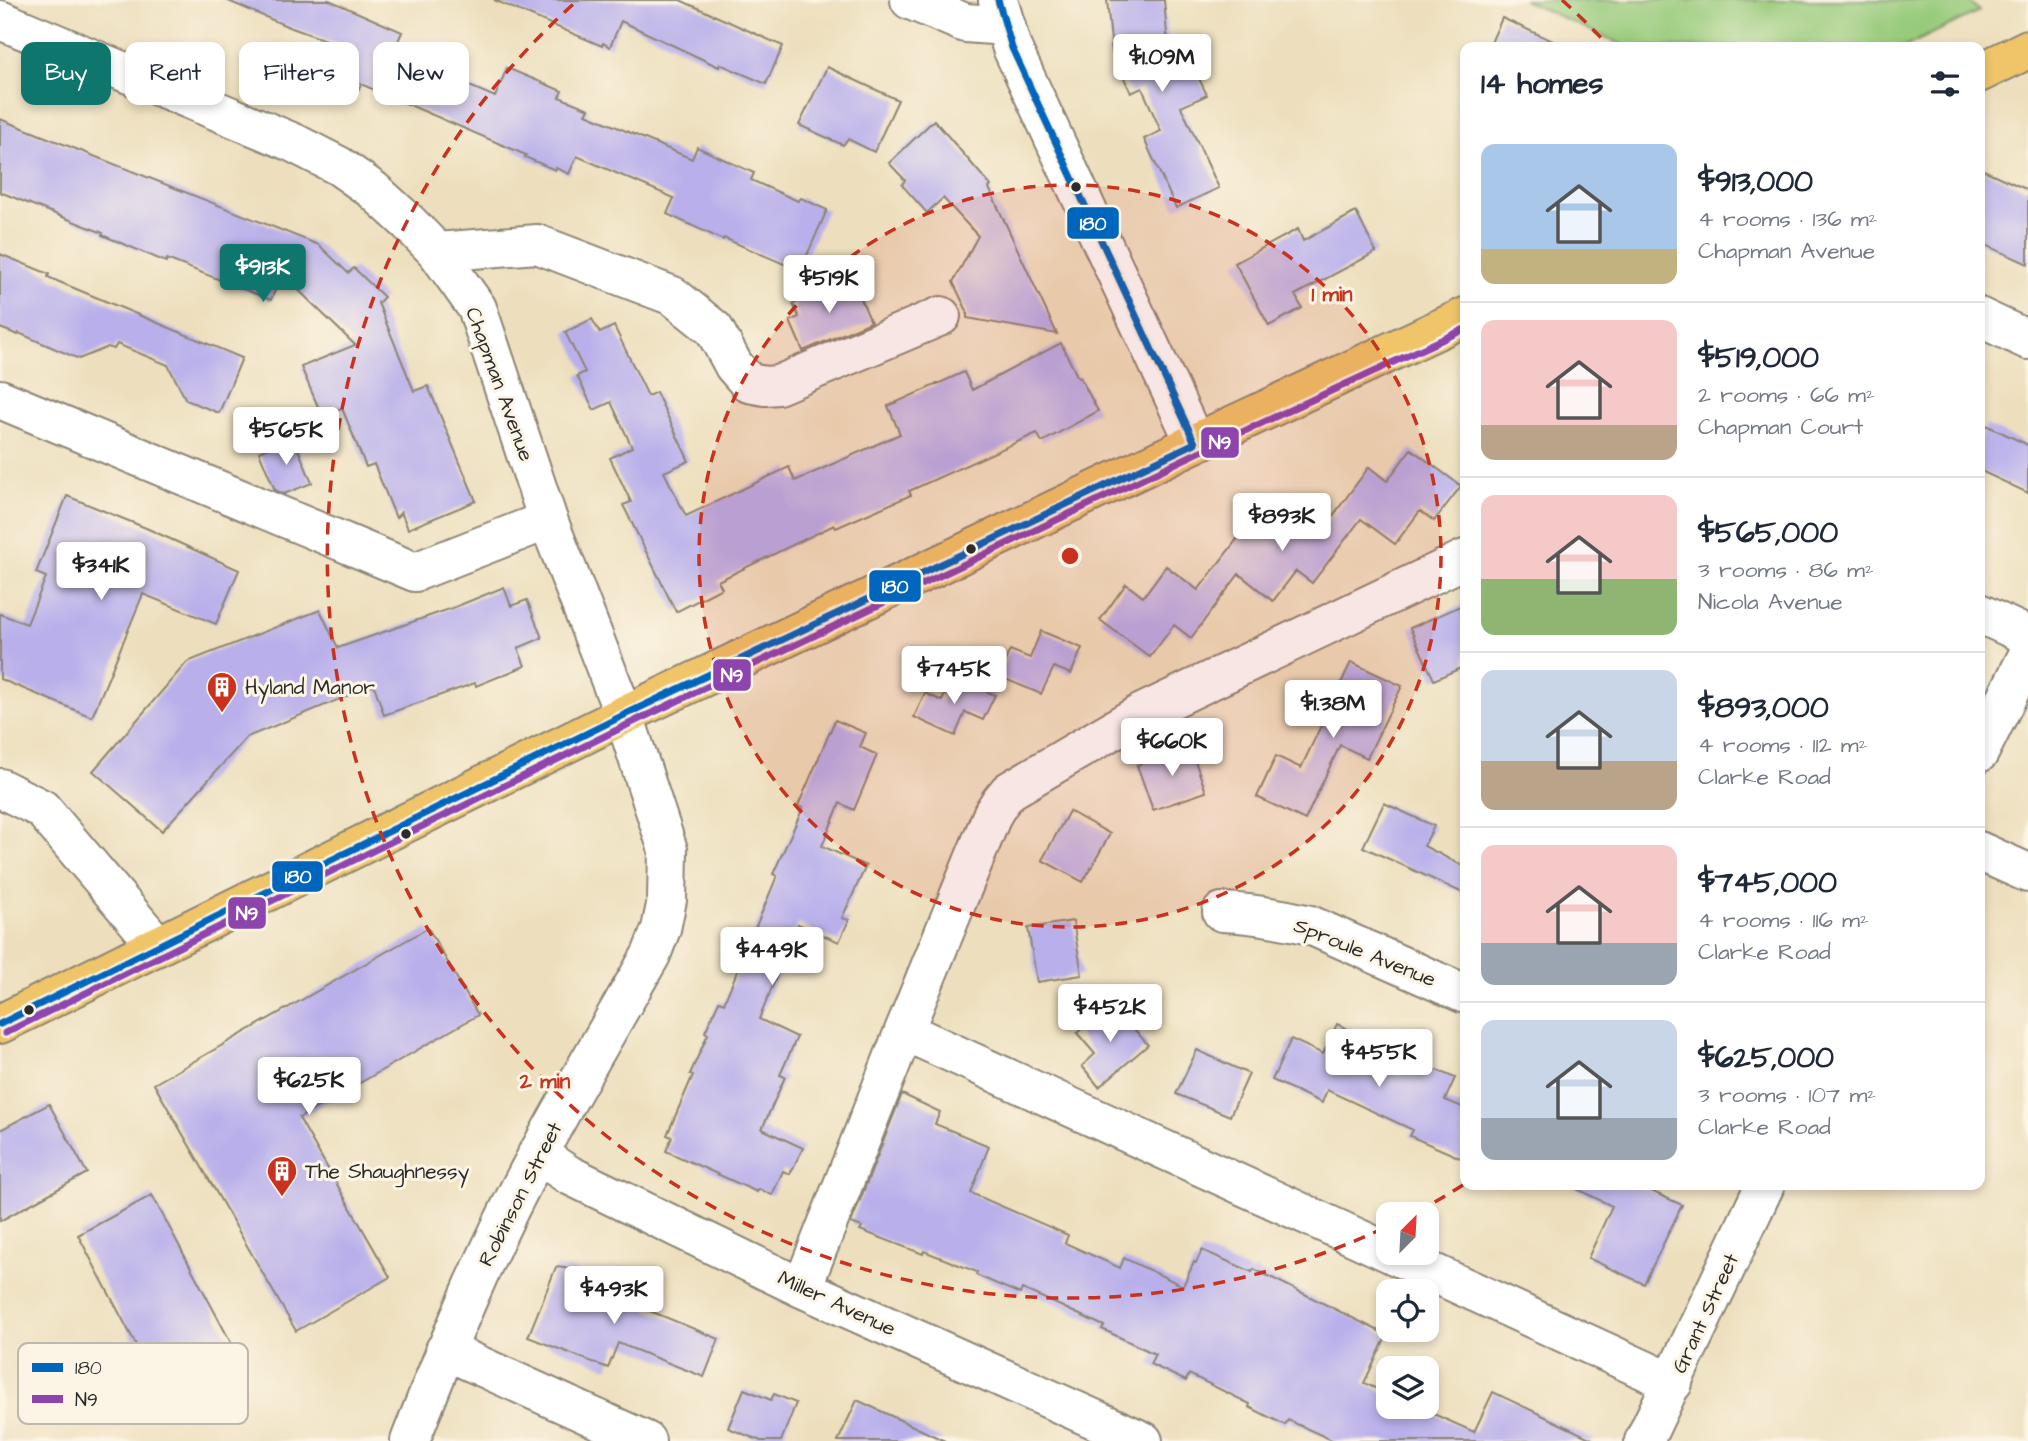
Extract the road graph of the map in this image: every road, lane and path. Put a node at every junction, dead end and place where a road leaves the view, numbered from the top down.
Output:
1 (910, 0) edge
2 (1002, 13) edge
3 (0, 20) edge
4 (2028, 49) edge
5 (1985, 70) edge
6 (437, 252) junction
7 (941, 316) dead end
8 (1460, 319) edge
9 (1985, 320) edge
10 (2028, 340) edge
11 (0, 399) edge
12 (1195, 443) junction
13 (548, 520) junction
14 (1460, 561) edge
15 (1985, 616) edge
16 (2028, 636) edge
17 (2028, 655) edge
18 (624, 715) junction
19 (1985, 741) edge
20 (0, 788) edge
21 (1985, 854) edge
22 (2028, 873) edge
23 (1222, 912) dead end
24 (158, 946) junction
25 (1460, 992) edge
26 (0, 1024) edge
27 (904, 1031) junction
28 (537, 1154) junction
29 (1763, 1190) edge
30 (1376, 1246) edge
31 (1417, 1265) edge
32 (802, 1288) junction
33 (445, 1350) junction
34 (1673, 1382) junction
35 (410, 1441) edge
36 (646, 1441) edge
37 (1143, 1441) edge
38 (1644, 1441) edge

1 - 2 street
2 - 12 street
3 - 6 street, Chapman Avenue
4 - 5 main road
6 - 7 street
6 - 13 street, Chapman Avenue
8 - 12 main road
9 - 10 street
11 - 13 street
12 - 18 main road
13 - 18 street, Chapman Avenue
14 - 27 street
15 - 16 street
17 - 19 street
18 - 24 main road
18 - 28 street, Robinson Street
20 - 24 street
21 - 22 street
23 - 25 street, Sproule Avenue
24 - 26 main road
27 - 30 street
27 - 32 street
28 - 32 street, Miller Avenue
28 - 33 street, Robinson Street
29 - 34 street, Grant Street
31 - 34 street
32 - 37 street, Miller Avenue
33 - 35 street, Robinson Street
33 - 36 street
34 - 38 street, Grant Street

